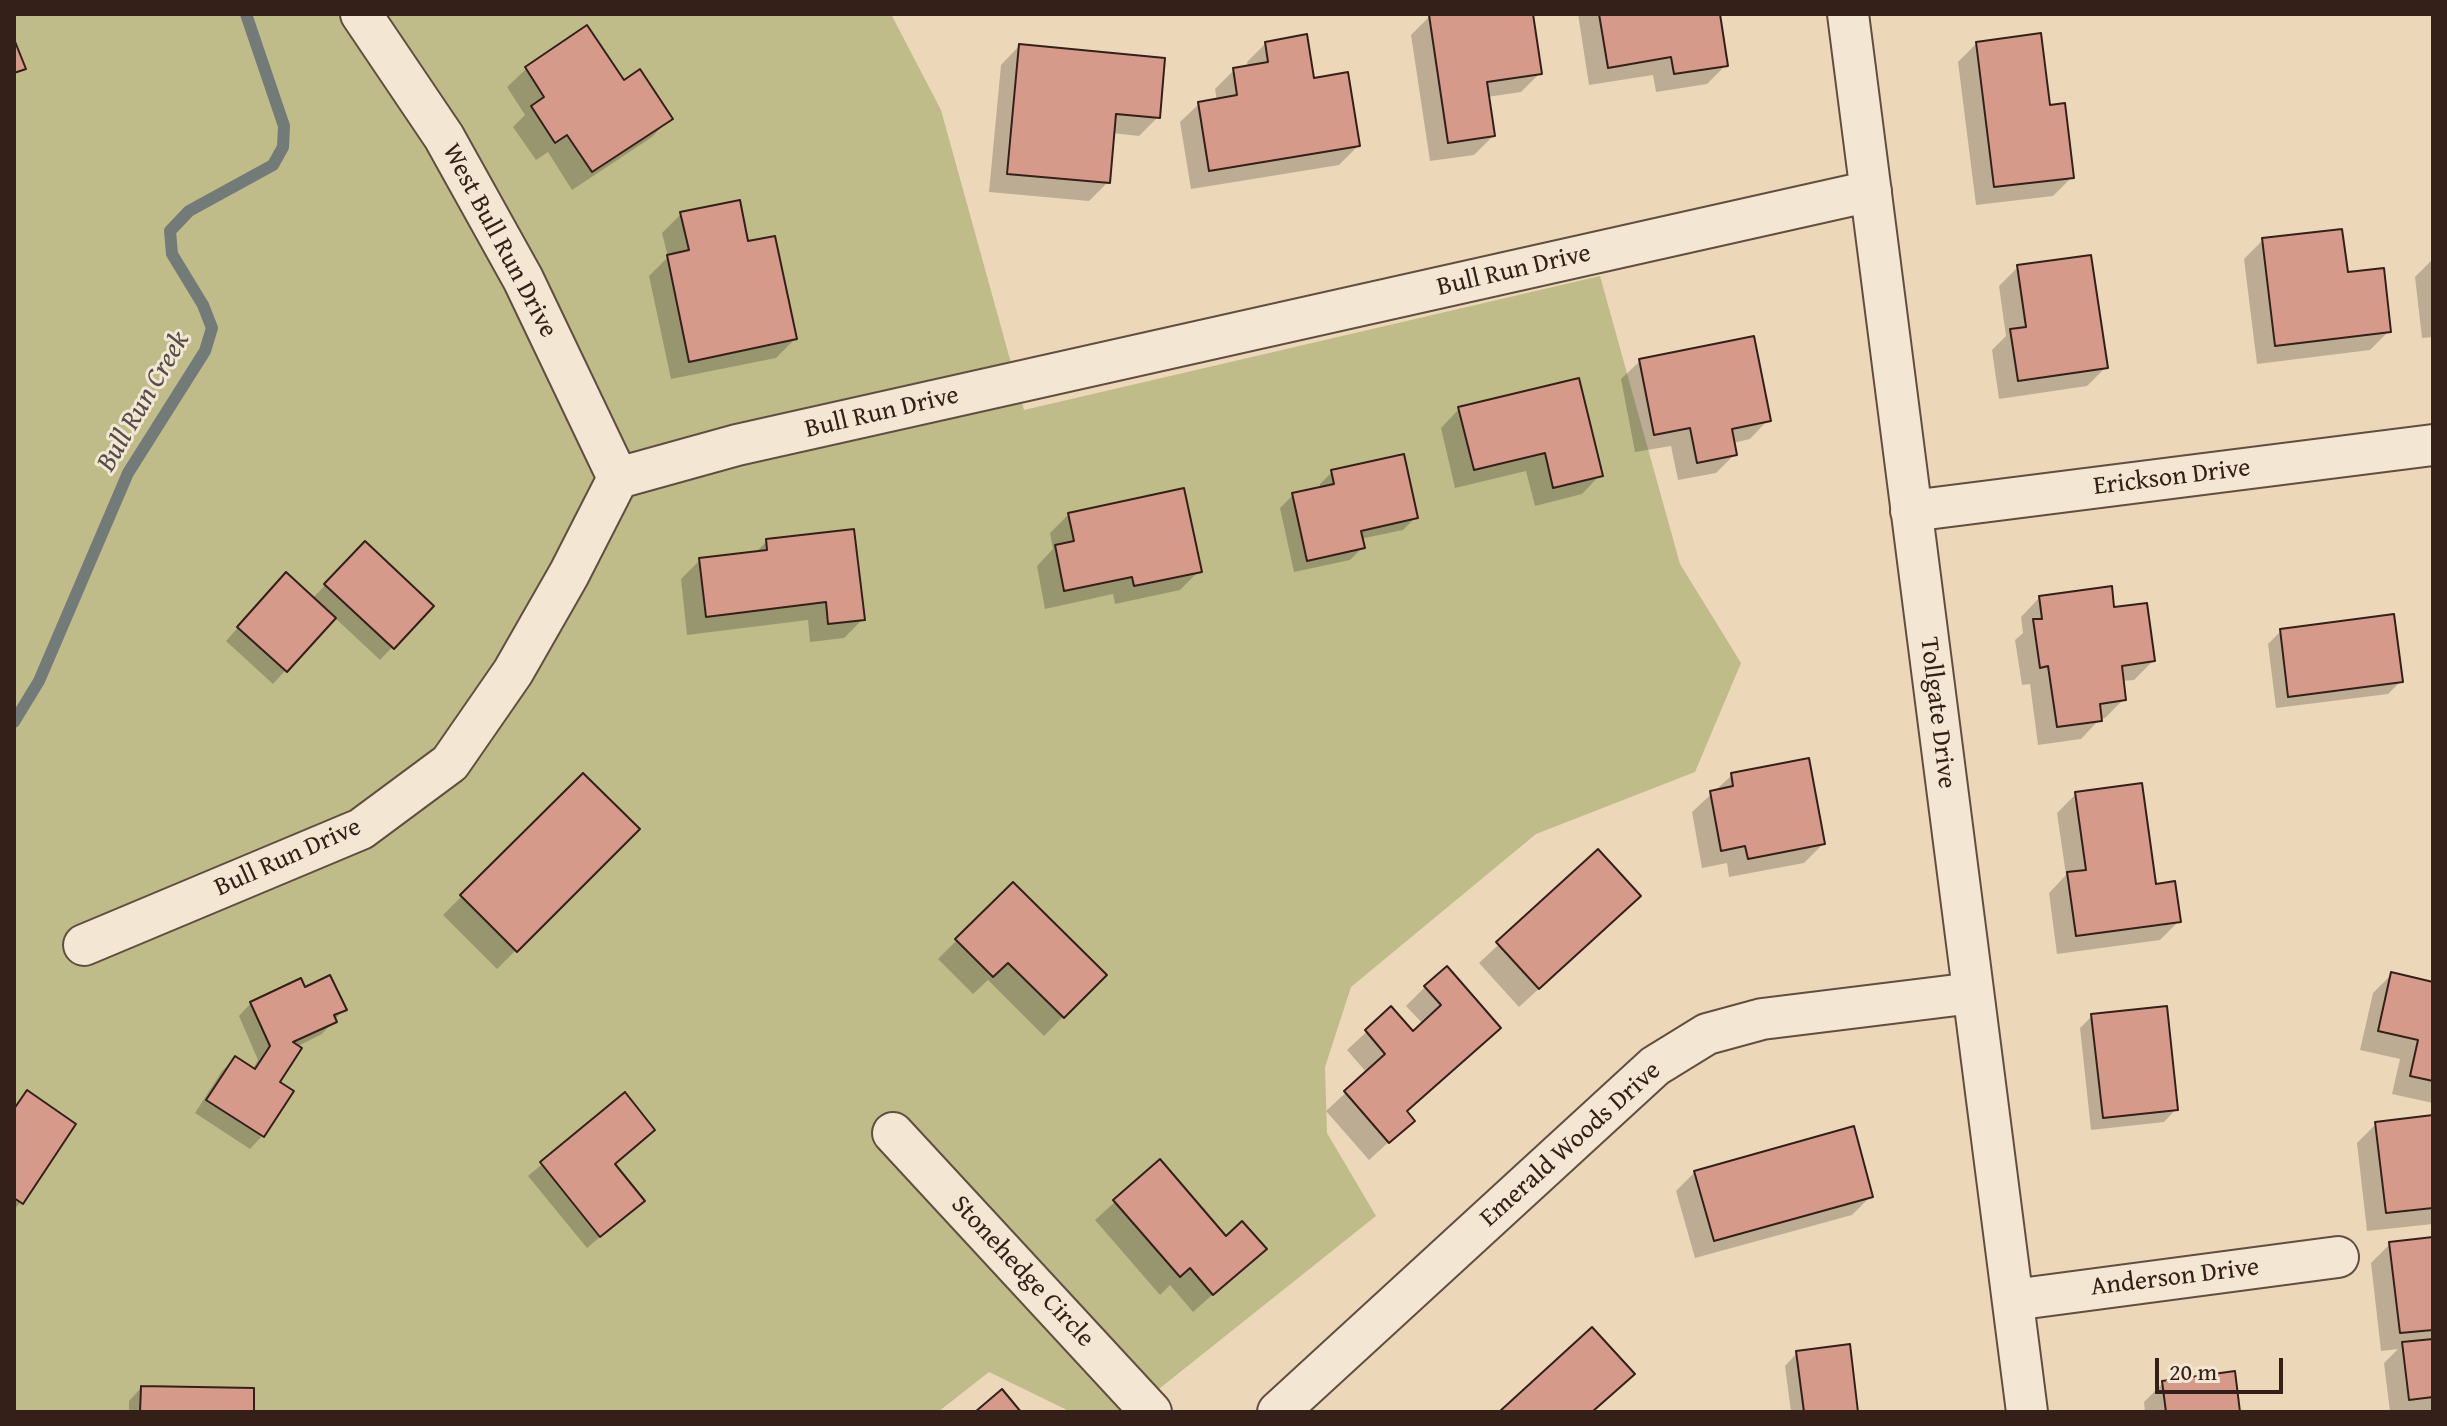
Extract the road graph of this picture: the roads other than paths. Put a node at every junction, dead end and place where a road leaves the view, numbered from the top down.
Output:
1 (361, 14) edge
2 (1848, 14) edge
3 (1871, 191) junction
4 (2433, 445) edge
5 (618, 478) junction
6 (1911, 511) junction
7 (84, 945) dead end
8 (1973, 993) junction
9 (893, 1133) dead end
10 (2338, 1257) dead end
11 (2013, 1300) junction
12 (1151, 1412) edge
13 (1278, 1412) edge
14 (2027, 1412) edge

1 - 5 street, West Bull Run Drive
2 - 3 street, Tollgate Drive
3 - 5 street, Bull Run Drive
3 - 6 street, Tollgate Drive
4 - 6 street, Erickson Drive
5 - 7 street, Bull Run Drive
6 - 8 street, Tollgate Drive
8 - 11 street, Tollgate Drive
8 - 13 street, Emerald Woods Drive
9 - 12 street, Stonehedge Circle
10 - 11 street, Anderson Drive
11 - 14 street, Tollgate Drive

